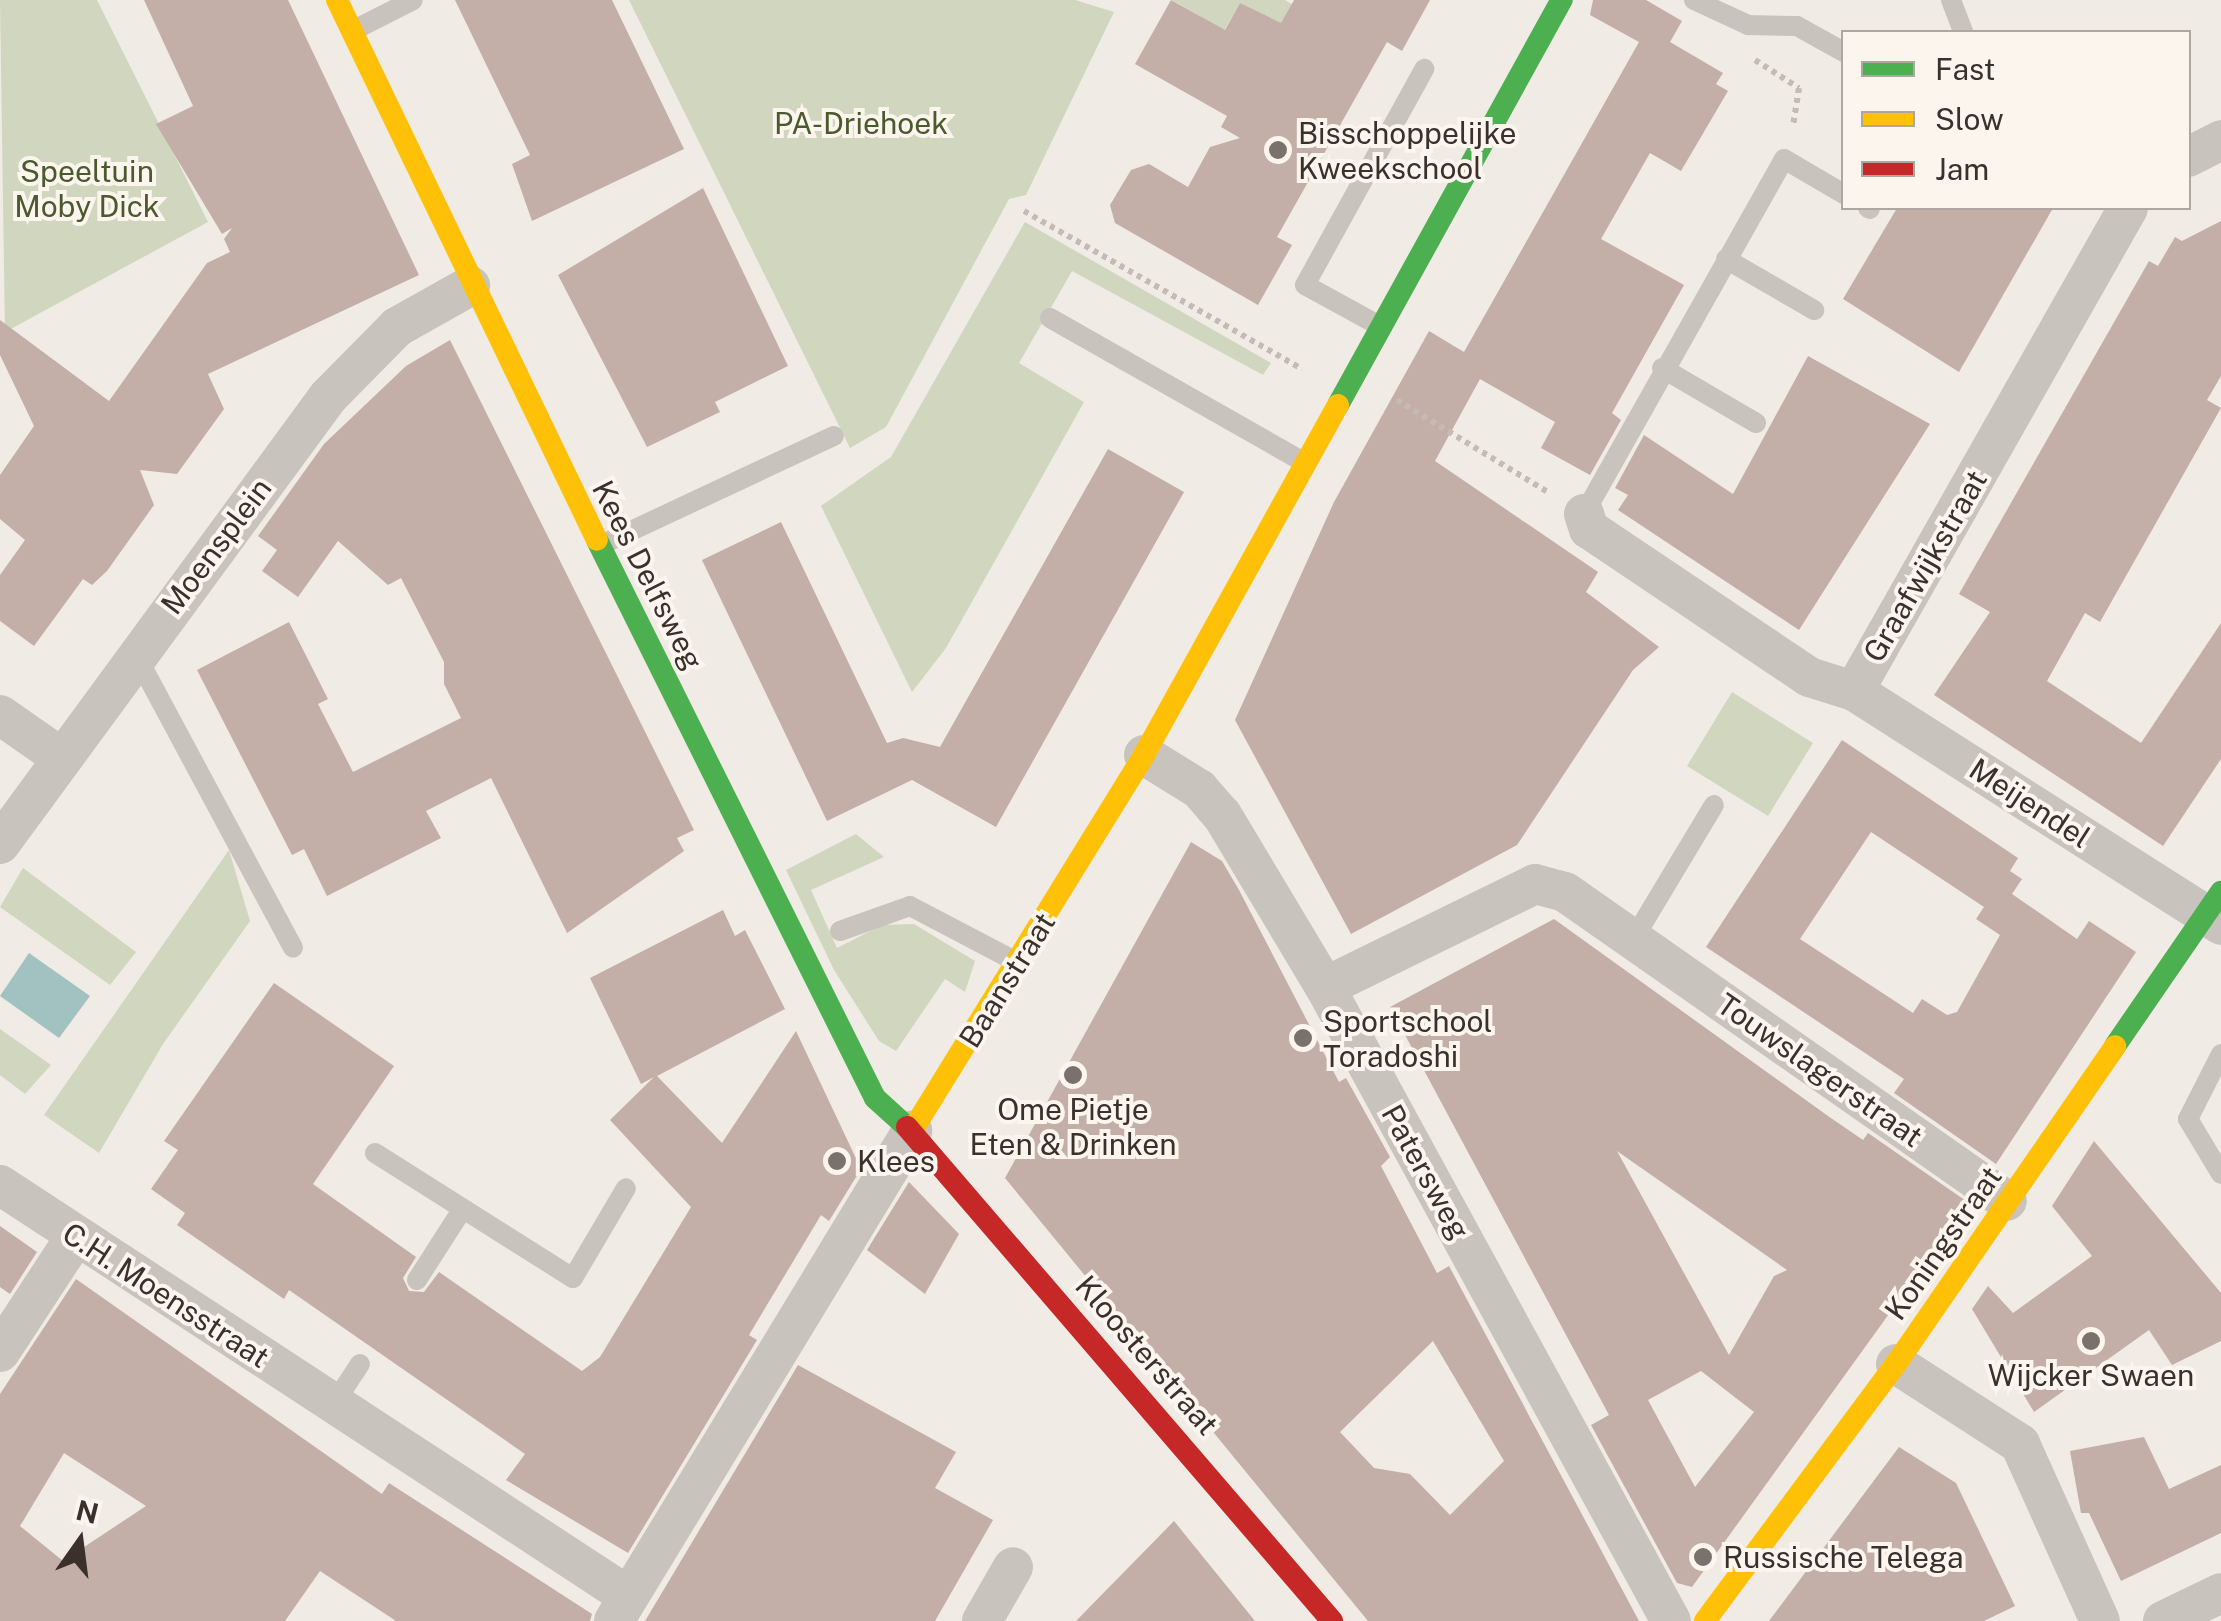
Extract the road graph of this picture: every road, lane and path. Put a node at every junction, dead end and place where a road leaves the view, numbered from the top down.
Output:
1 (337, 0) edge
2 (412, 0) edge
3 (1562, 0) edge
4 (1694, 0) edge
5 (1950, 0) edge
6 (1748, 25) junction
7 (352, 30) junction
8 (1961, 30) edge
9 (1841, 50) edge
10 (1424, 69) dead end
11 (2221, 140) edge
12 (2191, 155) edge
13 (1784, 160) junction
14 (1841, 192) edge
15 (2127, 210) edge
16 (1024, 211) dead end
17 (1726, 259) junction
18 (470, 286) junction
19 (1814, 310) dead end
20 (1050, 318) dead end
21 (1384, 328) junction
22 (1662, 368) junction
23 (1356, 376) junction
24 (1756, 423) dead end
25 (834, 436) dead end
26 (1306, 463) junction
27 (1584, 514) junction
28 (599, 546) junction
29 (135, 653) junction
30 (1854, 691) junction
31 (0, 716) edge
32 (1144, 755) junction
33 (59, 756) junction
34 (1714, 805) dead end
35 (0, 844) edge
36 (2216, 911) edge
37 (840, 931) dead end
38 (1634, 938) junction
39 (293, 948) dead end
40 (1019, 963) junction
41 (1325, 987) junction
42 (2221, 1054) edge
43 (912, 1131) junction
44 (375, 1152) dead end
45 (2221, 1174) edge
46 (0, 1186) edge
47 (626, 1188) dead end
48 (2008, 1202) junction
49 (462, 1210) junction
50 (76, 1236) junction
51 (417, 1280) dead end
52 (0, 1352) edge
53 (360, 1364) dead end
54 (1896, 1364) junction
55 (333, 1405) junction
56 (1013, 1567) dead end
57 (2221, 1592) edge
58 (620, 1608) edge
59 (982, 1621) edge
60 (1332, 1621) edge
61 (1671, 1621) edge
62 (1705, 1621) edge
63 (2100, 1621) edge
64 (2163, 1621) edge

1 - 7 street, Kees Delfsweg
2 - 7 lane
3 - 21 street, Baanstraat
4 - 6 lane
5 - 8 lane
6 - 9 lane
6 - 13 path
7 - 18 street, Kees Delfsweg
10 - 21 lane
11 - 12 street
13 - 14 lane
13 - 17 lane
15 - 30 street, Graafwijkstraat
16 - 23 path
17 - 19 lane
17 - 22 lane
18 - 28 street, Kees Delfsweg
18 - 29 street, Moensplein
20 - 26 lane
21 - 23 street, Baanstraat
22 - 24 lane
22 - 27 lane
23 - 26 street, Baanstraat
23 - 27 path
25 - 28 lane
26 - 32 street, Baanstraat
27 - 30 street, Graafwijkstraat
28 - 43 street, Kees Delfsweg
29 - 33 street, Moensplein
29 - 39 lane
30 - 36 street, Meijendel
31 - 33 street
32 - 40 street, Baanstraat
32 - 41 street, Patersweg
33 - 35 street, Moensplein
34 - 38 lane
36 - 48 street, Koningstraat
37 - 40 lane
38 - 41 street, Touwslagerstraat
38 - 48 street, Touwslagerstraat
40 - 43 street, Baanstraat
41 - 61 street, Patersweg
42 - 45 lane
43 - 58 street, Baanstraat
43 - 60 street, Kloosterstraat
44 - 49 lane
46 - 50 street, C.H. Moensstraat
47 - 49 lane
48 - 54 street, Koningstraat
49 - 51 lane
50 - 52 street
50 - 55 street, C.H. Moensstraat
53 - 55 lane
54 - 62 street, Koningstraat
54 - 63 street
55 - 58 street, C.H. Moensstraat
56 - 59 street
57 - 64 street

